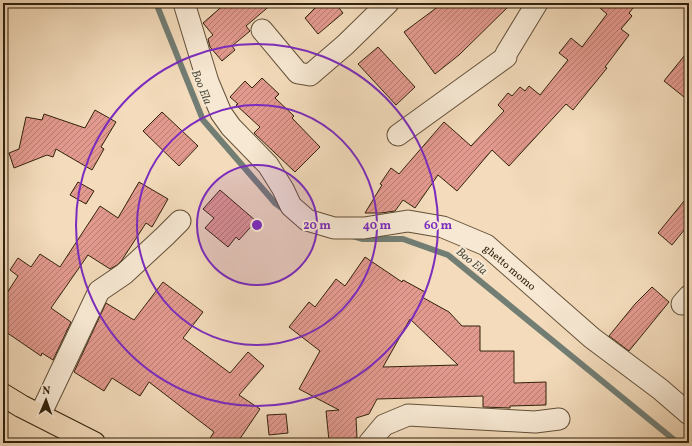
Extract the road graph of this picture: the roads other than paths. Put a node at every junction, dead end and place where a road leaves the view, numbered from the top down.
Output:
1 (184, 3) edge
2 (388, 3) edge
3 (537, 3) edge
4 (262, 30) dead end
5 (398, 135) dead end
6 (180, 221) dead end
7 (3, 395) edge
8 (689, 414) edge
9 (40, 415) junction
10 (559, 419) dead end
11 (94, 443) edge
12 (369, 443) edge

1 - 8 street, ghetto momo
2 - 4 street
3 - 5 street
6 - 9 street
7 - 9 main road
9 - 11 main road
10 - 12 street

